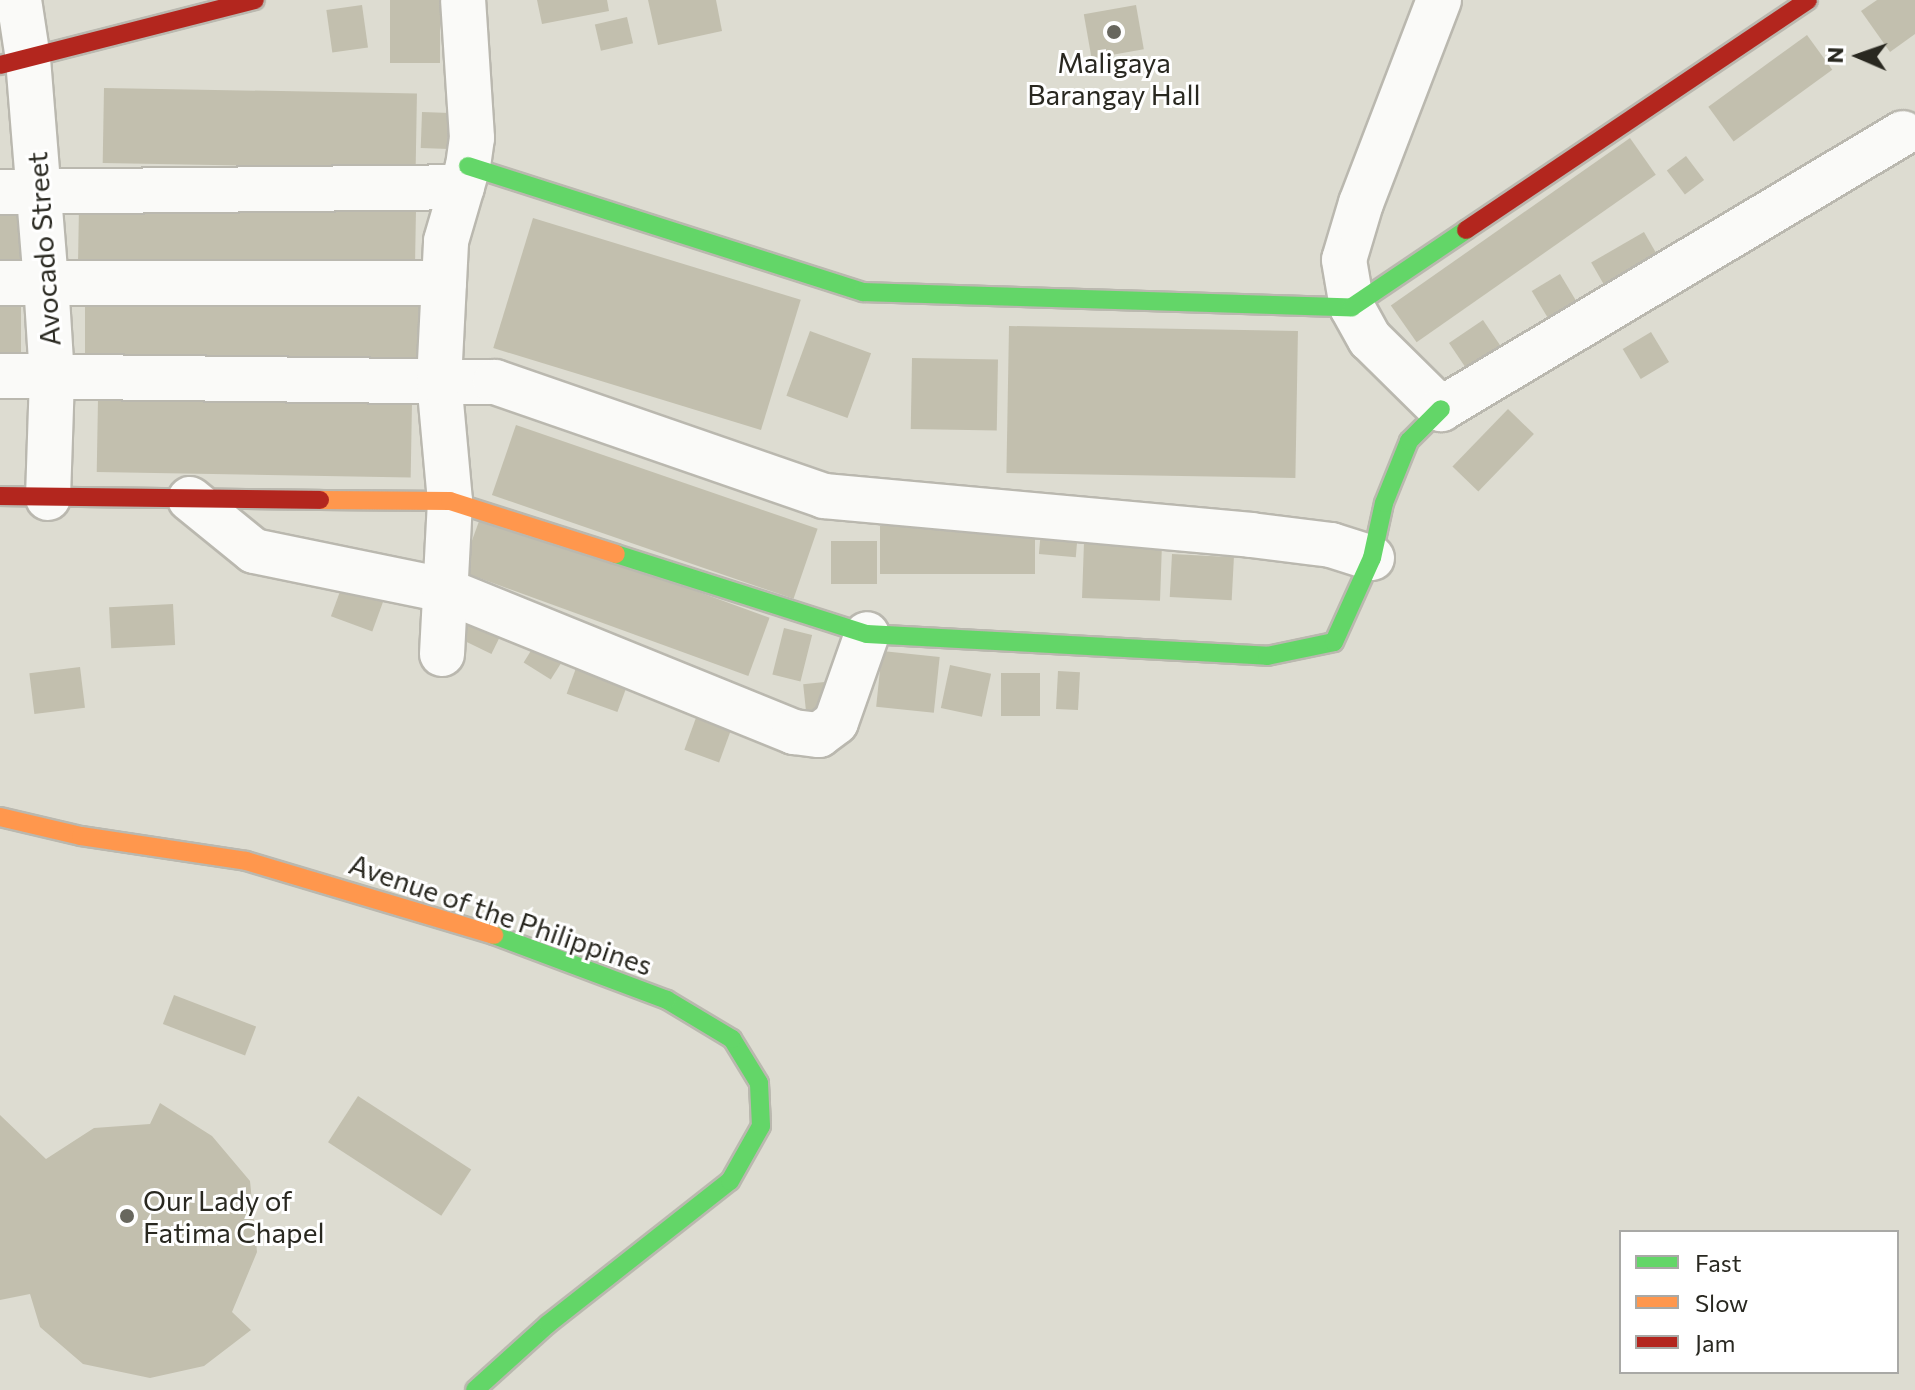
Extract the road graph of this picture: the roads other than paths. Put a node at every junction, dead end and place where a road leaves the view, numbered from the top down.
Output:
1 (19, 0) edge
2 (255, 0) edge
3 (463, 0) edge
4 (1439, 0) edge
5 (1808, 0) edge
6 (14, 62) edge
7 (1903, 133) dead end
8 (465, 177) junction
9 (19, 191) edge
10 (46, 282) junction
11 (0, 283) edge
12 (444, 283) junction
13 (1352, 307) junction
14 (0, 376) edge
15 (52, 377) junction
16 (439, 381) junction
17 (1441, 409) junction
18 (0, 496) edge
19 (48, 498) junction
20 (190, 499) junction
21 (450, 501) junction
22 (1372, 558) junction
23 (444, 590) junction
24 (867, 634) junction
25 (442, 654) dead end
26 (0, 817) edge
27 (475, 1390) edge

1 - 6 street, Avocado Street
2 - 6 street
3 - 8 street
4 - 13 street
5 - 13 street
6 - 9 street, Avocado Street
7 - 17 street
8 - 9 street
8 - 12 street
8 - 13 street
9 - 10 street, Avocado Street
10 - 11 street
10 - 12 street
10 - 15 street, Avocado Street
12 - 16 street
13 - 17 street
14 - 15 street
15 - 16 street
15 - 19 street, Avocado Street
16 - 21 street
16 - 22 street
17 - 22 street
18 - 19 street
19 - 20 street
20 - 21 street
20 - 23 street
21 - 23 street
21 - 24 street
22 - 24 street
23 - 24 street
23 - 25 street
26 - 27 street, Avenue of the Philippines

